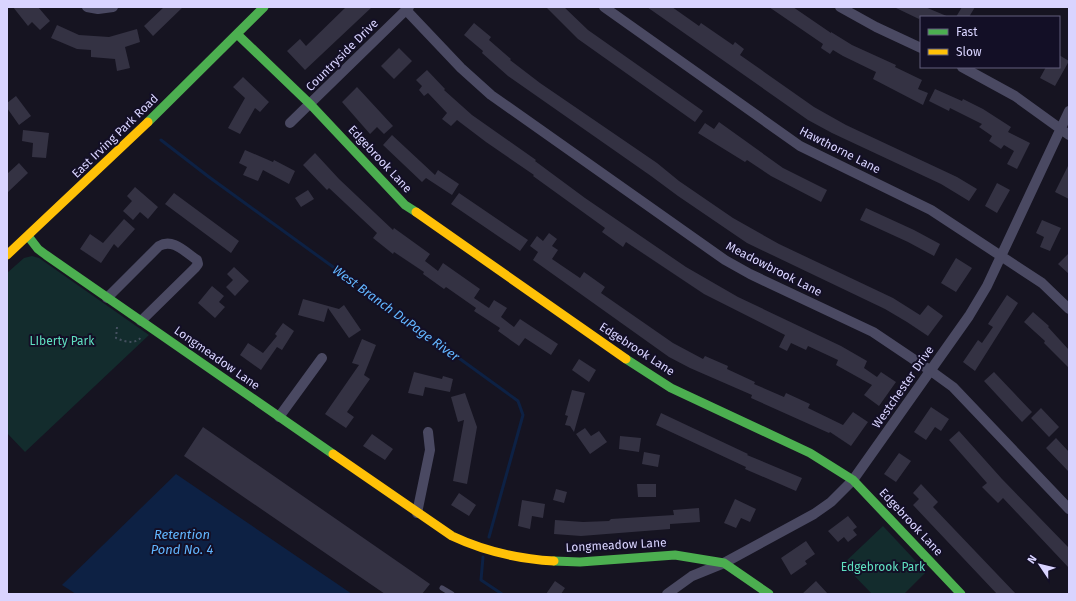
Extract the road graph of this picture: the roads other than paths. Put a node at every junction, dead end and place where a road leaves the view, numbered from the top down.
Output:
1 (87, 7) edge
2 (113, 7) edge
3 (264, 7) edge
4 (604, 7) edge
5 (840, 7) edge
6 (408, 8) edge
7 (237, 34) junction
8 (920, 48) edge
9 (964, 68) edge
10 (311, 105) junction
11 (1069, 112) edge
12 (290, 123) dead end
13 (1065, 132) edge
14 (28, 236) junction
15 (7, 255) edge
16 (1002, 255) junction
17 (107, 298) junction
18 (1069, 309) edge
19 (141, 321) junction
20 (322, 358) dead end
21 (930, 371) junction
22 (279, 416) junction
23 (428, 432) dead end
24 (853, 480) junction
25 (1069, 509) edge
26 (417, 513) junction
27 (724, 562) junction
28 (442, 588) dead end
29 (452, 594) edge
30 (667, 594) edge
31 (769, 594) edge
32 (961, 594) edge

1 - 2 street
3 - 7 street, East Irving Park Road
4 - 16 street, Hawthorne Lane
5 - 8 street
6 - 10 street, Countryside Drive
6 - 21 street, Meadowbrook Lane
7 - 10 street, Edgebrook Lane
7 - 14 street, East Irving Park Road
9 - 13 street
10 - 12 street
10 - 24 street, Edgebrook Lane
11 - 13 street, Westchester Drive
13 - 16 street, Westchester Drive
14 - 15 street, East Irving Park Road
14 - 17 street, Longmeadow Lane
16 - 18 street, Hawthorne Lane
16 - 21 street, Westchester Drive
17 - 19 street, Longmeadow Lane
17 - 19 street
19 - 22 street, Longmeadow Lane
20 - 22 street
21 - 24 street, Westchester Drive
21 - 25 street, Meadowbrook Lane
22 - 26 street, Longmeadow Lane
23 - 26 street
24 - 27 street, Westchester Drive
24 - 32 street, Edgebrook Lane
26 - 27 street, Longmeadow Lane
27 - 30 street, Westchester Drive
27 - 31 street, Longmeadow Lane
28 - 29 lane

